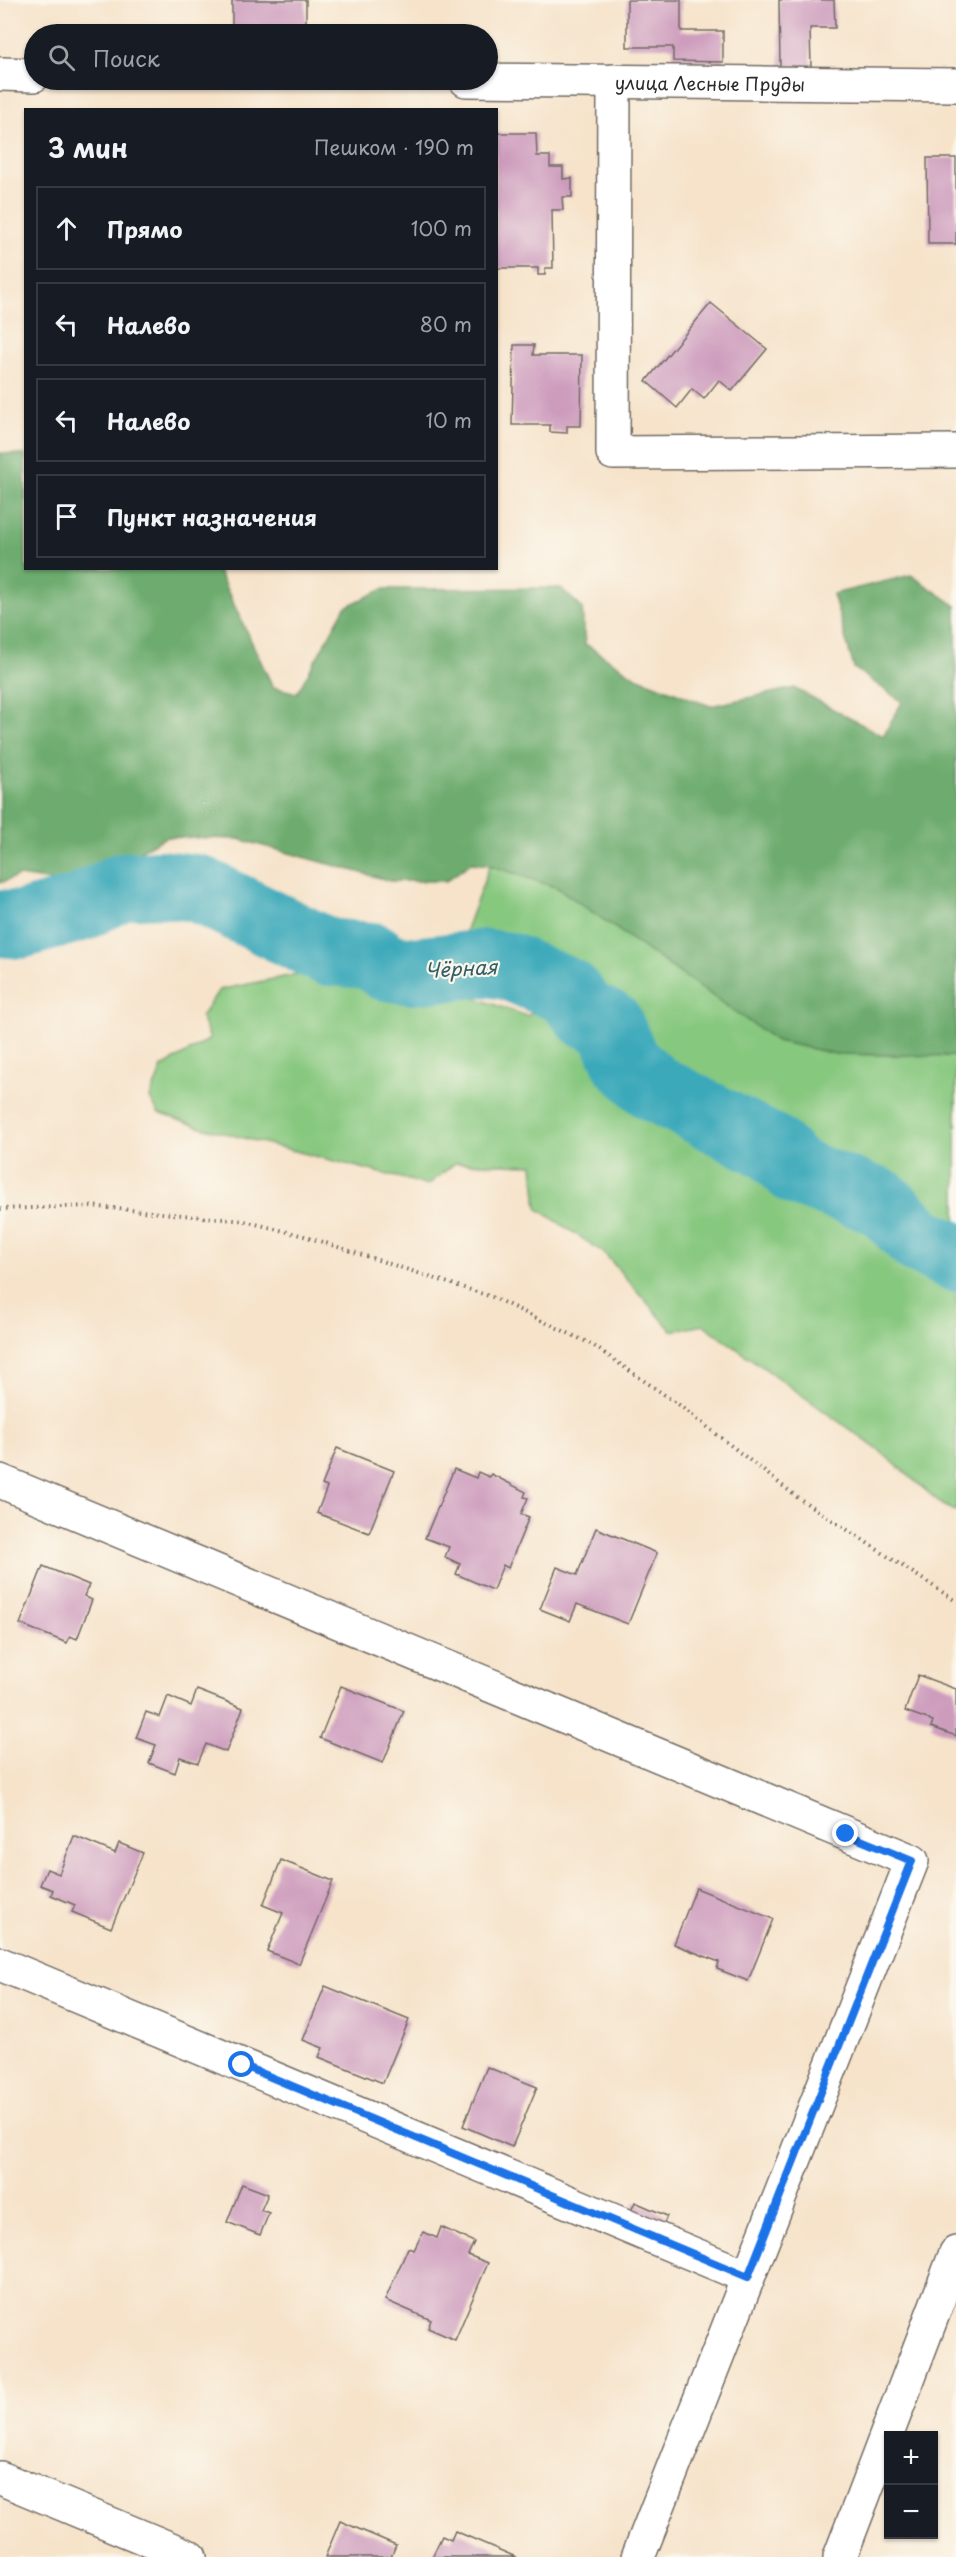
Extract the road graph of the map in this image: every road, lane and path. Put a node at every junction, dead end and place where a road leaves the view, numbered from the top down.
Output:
1 (0, 74) edge
2 (24, 75) edge
3 (498, 80) edge
4 (614, 81) junction
5 (956, 85) edge
6 (956, 451) edge
7 (0, 1209) edge
8 (0, 1481) edge
9 (956, 1601) edge
10 (0, 1964) edge
11 (956, 2253) edge
12 (748, 2277) junction
13 (0, 2478) edge
14 (190, 2557) edge
15 (638, 2557) edge
16 (840, 2557) edge

1 - 2 street
3 - 4 street, улица Лесные Пруды
4 - 5 street, улица Лесные Пруды
4 - 6 street
7 - 9 path
8 - 12 street
10 - 12 street
11 - 16 street
12 - 15 street
13 - 14 street

